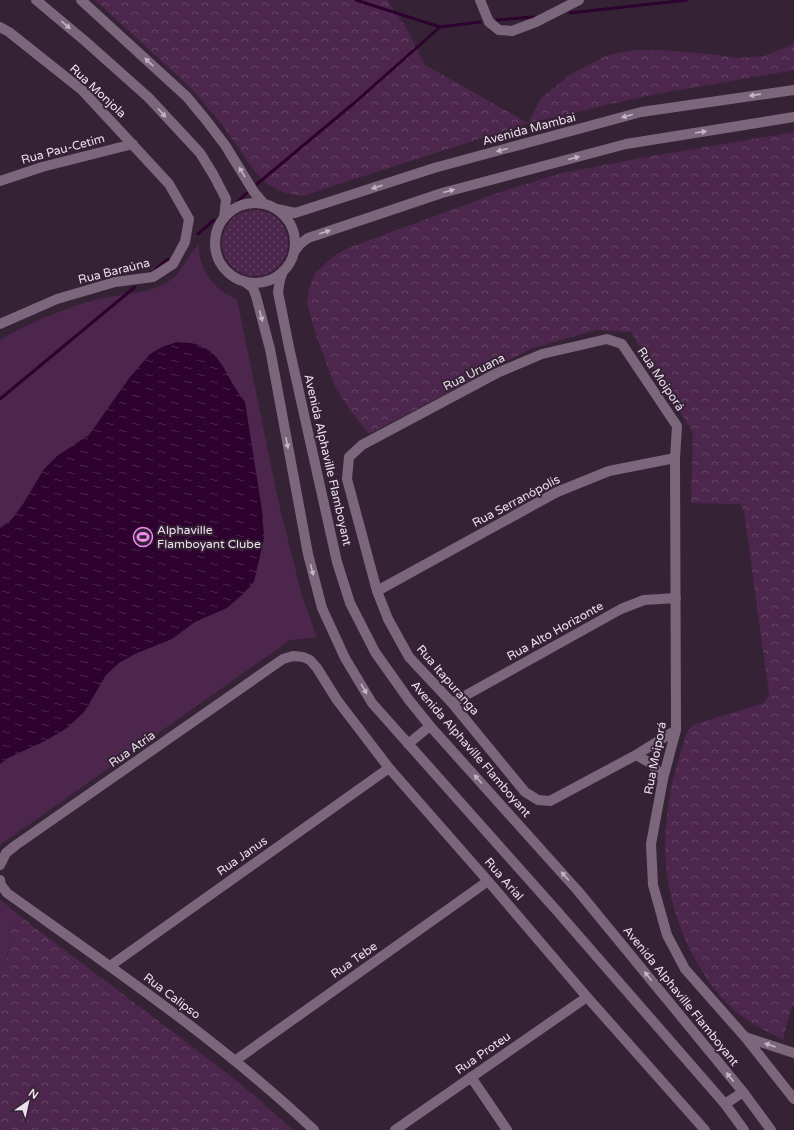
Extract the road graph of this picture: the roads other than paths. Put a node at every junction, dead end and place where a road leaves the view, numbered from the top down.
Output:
1 (36, 0) edge
2 (81, 0) edge
3 (480, 0) edge
4 (579, 0) edge
5 (0, 27) edge
6 (794, 90) edge
7 (794, 117) edge
8 (133, 144) junction
9 (0, 181) edge
10 (169, 184) joint
11 (264, 204) junction
12 (277, 209) junction
13 (224, 218) junction
14 (294, 252) junction
15 (283, 272) junction
16 (245, 282) junction
17 (0, 324) edge
18 (622, 344) joint
19 (349, 457) joint
20 (675, 458) junction
21 (377, 591) junction
22 (676, 598) junction
23 (283, 659) joint
24 (452, 703) junction
25 (430, 726) junction
26 (676, 730) junction
27 (408, 744) junction
28 (636, 756) junction
29 (389, 768) junction
30 (663, 778) junction
31 (0, 865) edge
32 (0, 880) edge
33 (488, 881) junction
34 (110, 966) junction
35 (587, 997) junction
36 (745, 1037) junction
37 (794, 1053) edge
38 (236, 1060) junction
39 (471, 1077) junction
40 (743, 1092) junction
41 (794, 1099) edge
42 (725, 1104) junction
43 (314, 1130) edge
44 (395, 1130) edge
45 (507, 1130) edge
46 (705, 1130) edge
47 (744, 1130) edge
48 (770, 1130) edge

1 -> 13 street
11 -> 2 street
3 - 4 street
5 - 8 street, Rua Monjola
6 -> 12 street, Avenida Mambai
14 -> 7 street
8 - 9 street, Rua Pau-Cetim
8 - 10 street, Rua Monjola
10 - 17 street, Rua Baraúna
11 - 12 street
11 - 13 street
12 - 14 street
13 - 16 street
14 - 15 street
15 - 16 street
15 - 25 street, Avenida Alphaville Flamboyant
16 -> 27 street
18 - 19 street, Rua Uruana
18 - 20 street, Rua Moiporá
19 - 21 street, Rua Itapuranga
20 - 21 street, Rua Serranópolis
20 - 22 street, Rua Moiporá
21 - 24 street, Rua Itapuranga
22 - 24 street, Rua Alto Horizonte
22 - 26 street, Rua Moiporá
23 - 29 street, Rua Arial
23 - 31 street, Rua Atria
24 - 28 street, Rua Itapuranga
25 - 27 street
40 -> 25 street, Avenida Alphaville Flamboyant
26 - 28 street
26 - 30 street, Rua Moiporá
27 - 42 street
28 - 30 street
29 - 33 street, Rua Arial
29 - 34 street, Rua Janus
30 - 36 street, Rua Moiporá
32 - 34 street, Rua Calipso
33 - 35 street, Rua Arial
33 - 38 street, Rua Tebe
34 - 38 street, Rua Calipso
35 - 39 street, Rua Proteu
35 - 46 street, Rua Arial
37 -> 36 street
36 - 41 street, Rua Moiporá
38 - 43 street, Rua Calipso
39 - 44 street, Rua Proteu
39 - 45 street
40 - 42 street
40 - 48 street, Avenida Alphaville Flamboyant
42 - 47 street

